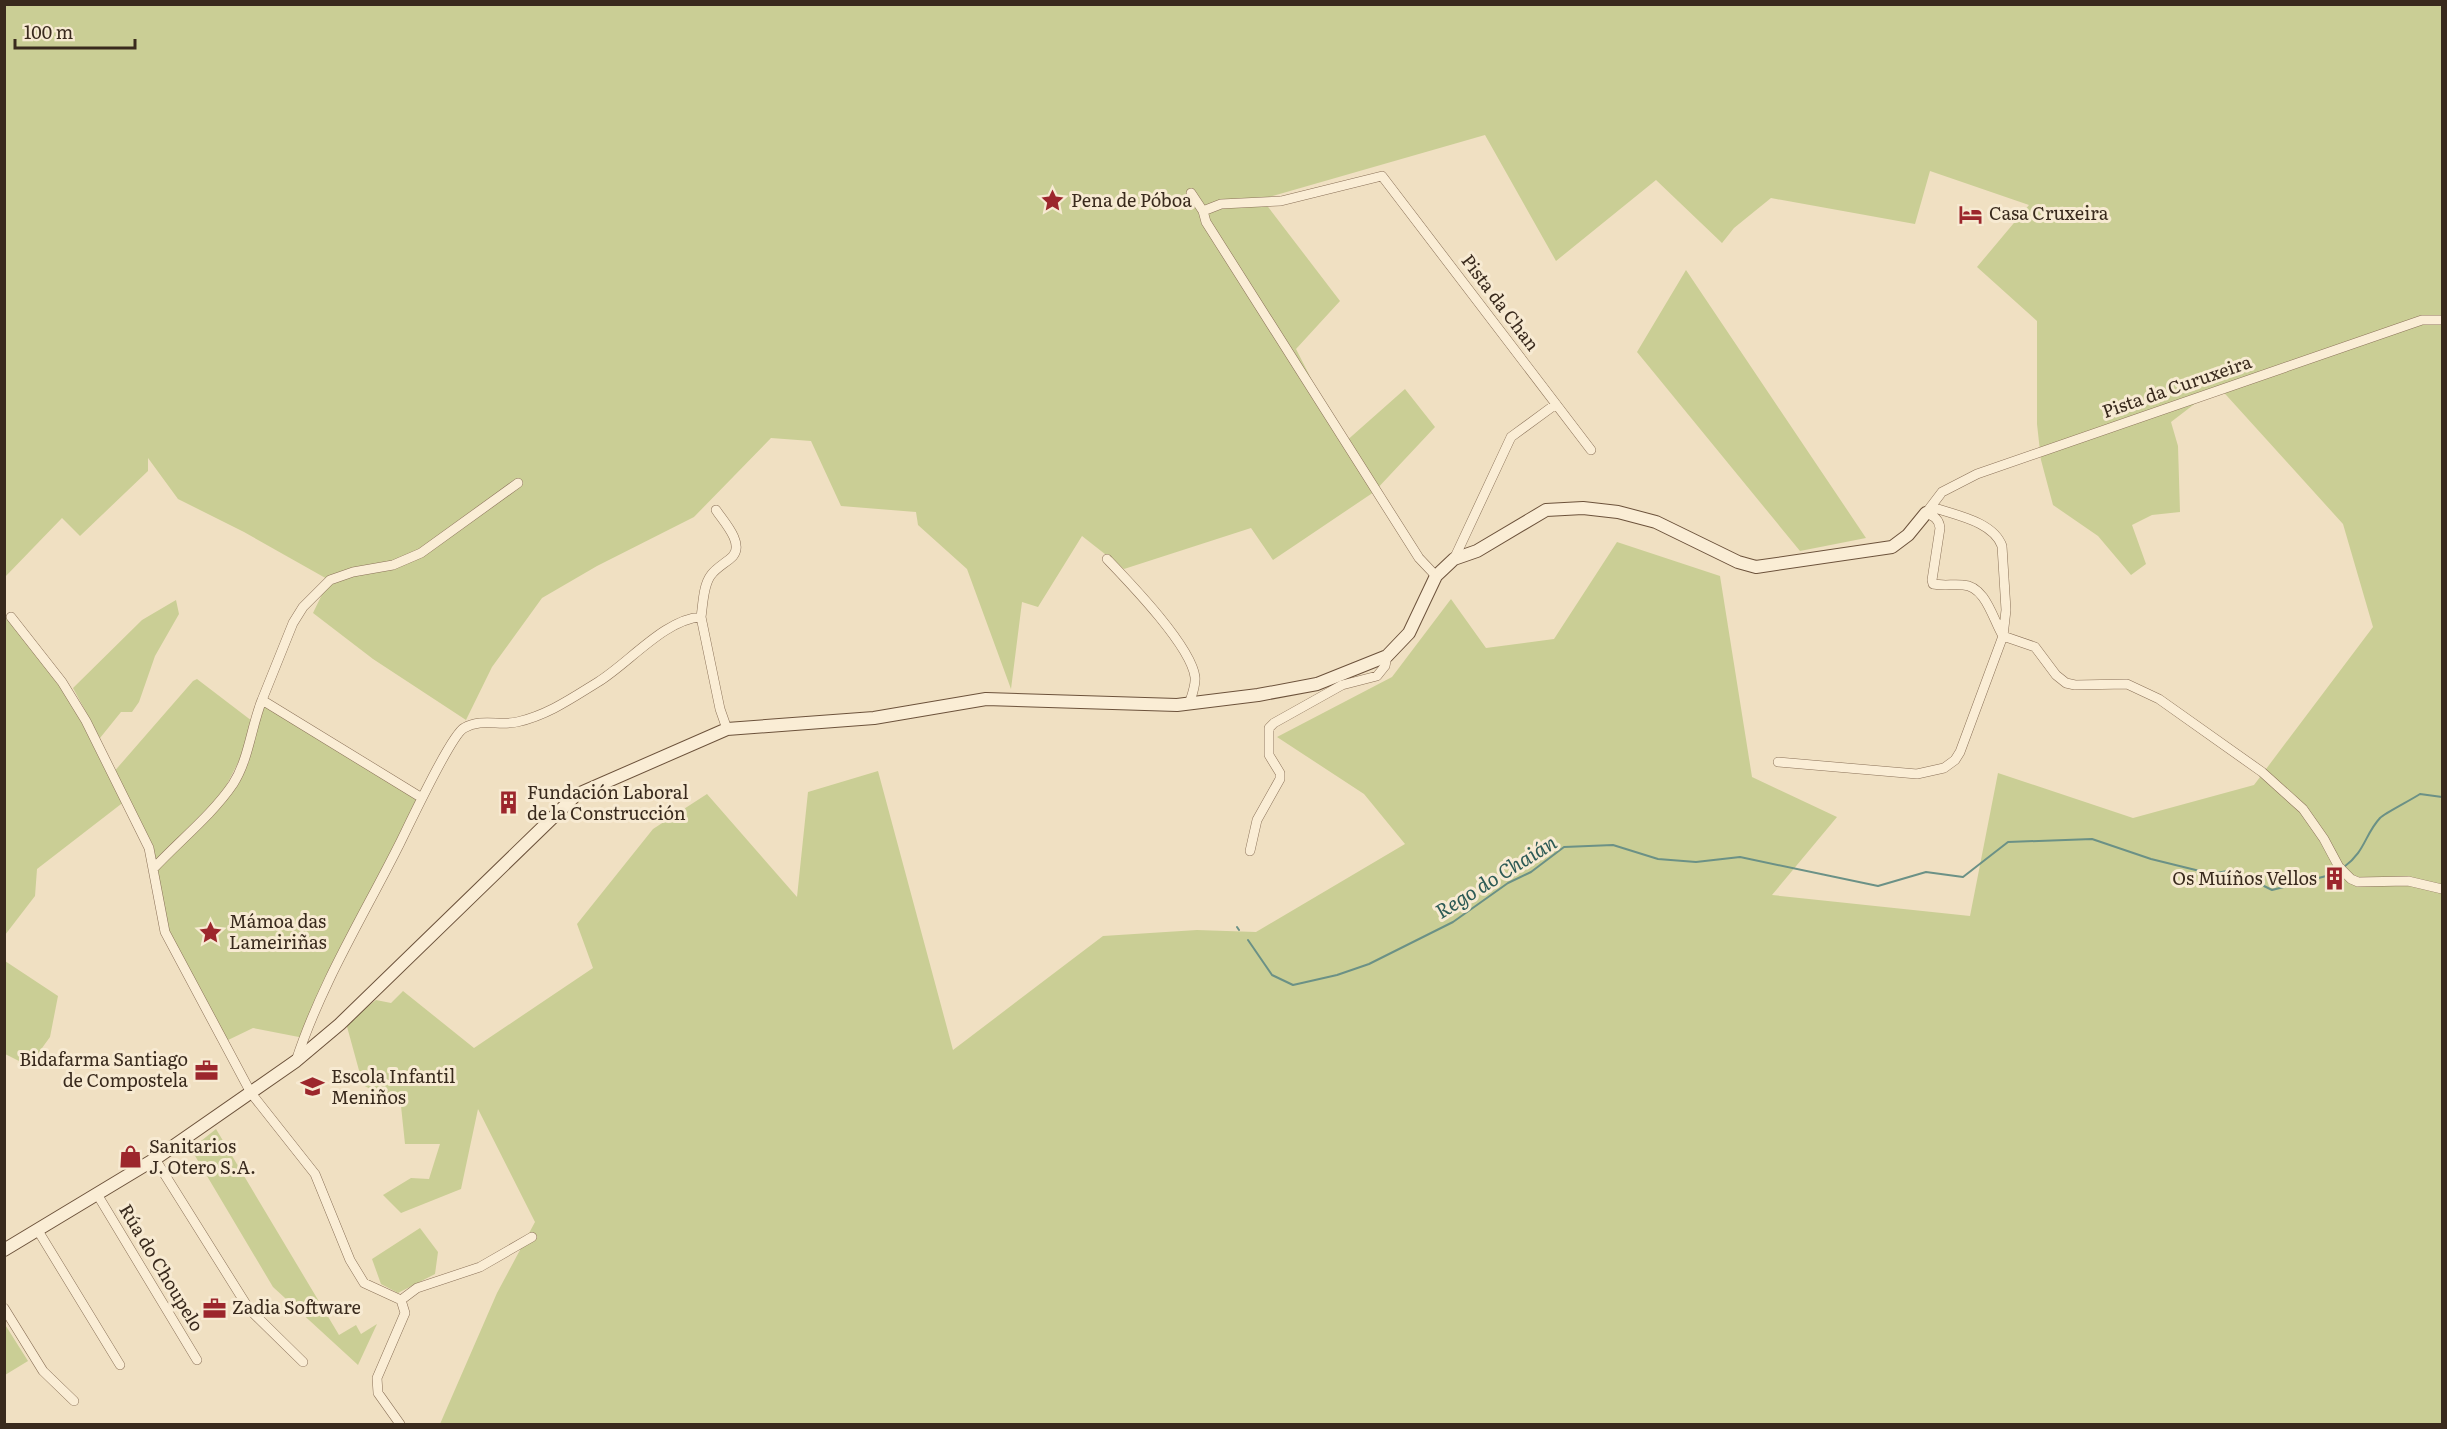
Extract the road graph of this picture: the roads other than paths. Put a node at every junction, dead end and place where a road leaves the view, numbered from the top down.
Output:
1 (1191, 193) dead end
2 (1203, 211) junction
3 (2442, 320) edge
4 (1556, 404) junction
5 (1591, 450) dead end
6 (518, 483) dead end
7 (716, 510) dead end
8 (1929, 510) junction
9 (1107, 559) dead end
10 (1454, 559) junction
11 (1436, 576) junction
12 (10, 617) dead end
13 (701, 617) junction
14 (2003, 636) junction
15 (1387, 657) junction
16 (262, 700) junction
17 (1189, 704) junction
18 (726, 729) junction
19 (1778, 762) dead end
20 (422, 798) junction
21 (1250, 850) dead end
22 (153, 869) junction
23 (2442, 889) edge
24 (296, 1061) junction
25 (251, 1092) junction
26 (155, 1159) junction
27 (97, 1194) junction
28 (37, 1229) junction
29 (532, 1238) dead end
30 (4, 1250) edge
31 (401, 1300) junction
32 (4, 1308) edge
33 (197, 1360) dead end
34 (303, 1362) dead end
35 (120, 1365) dead end
36 (74, 1401) dead end
37 (400, 1425) edge

1 - 2 street
2 - 4 street, Pista da Chan
2 - 11 street
3 - 8 street, Pista da Curuxeira
4 - 5 street, Pista da Chan
4 - 10 street
6 - 16 street
7 - 13 street
8 - 10 street
8 - 14 street
8 - 14 street
9 - 17 street
10 - 11 street
11 - 15 street
12 - 22 street
13 - 18 street
13 - 20 street
14 - 19 street
14 - 23 street
15 - 17 street
15 - 21 street
16 - 20 street
16 - 22 street
17 - 18 street
18 - 24 street
20 - 24 street
22 - 25 street
24 - 25 street
25 - 26 street
25 - 31 street
26 - 27 street
26 - 34 street
27 - 28 street
27 - 33 street, Rúa do Choupelo
28 - 30 street
28 - 35 street
29 - 31 street
31 - 37 street
32 - 36 street

